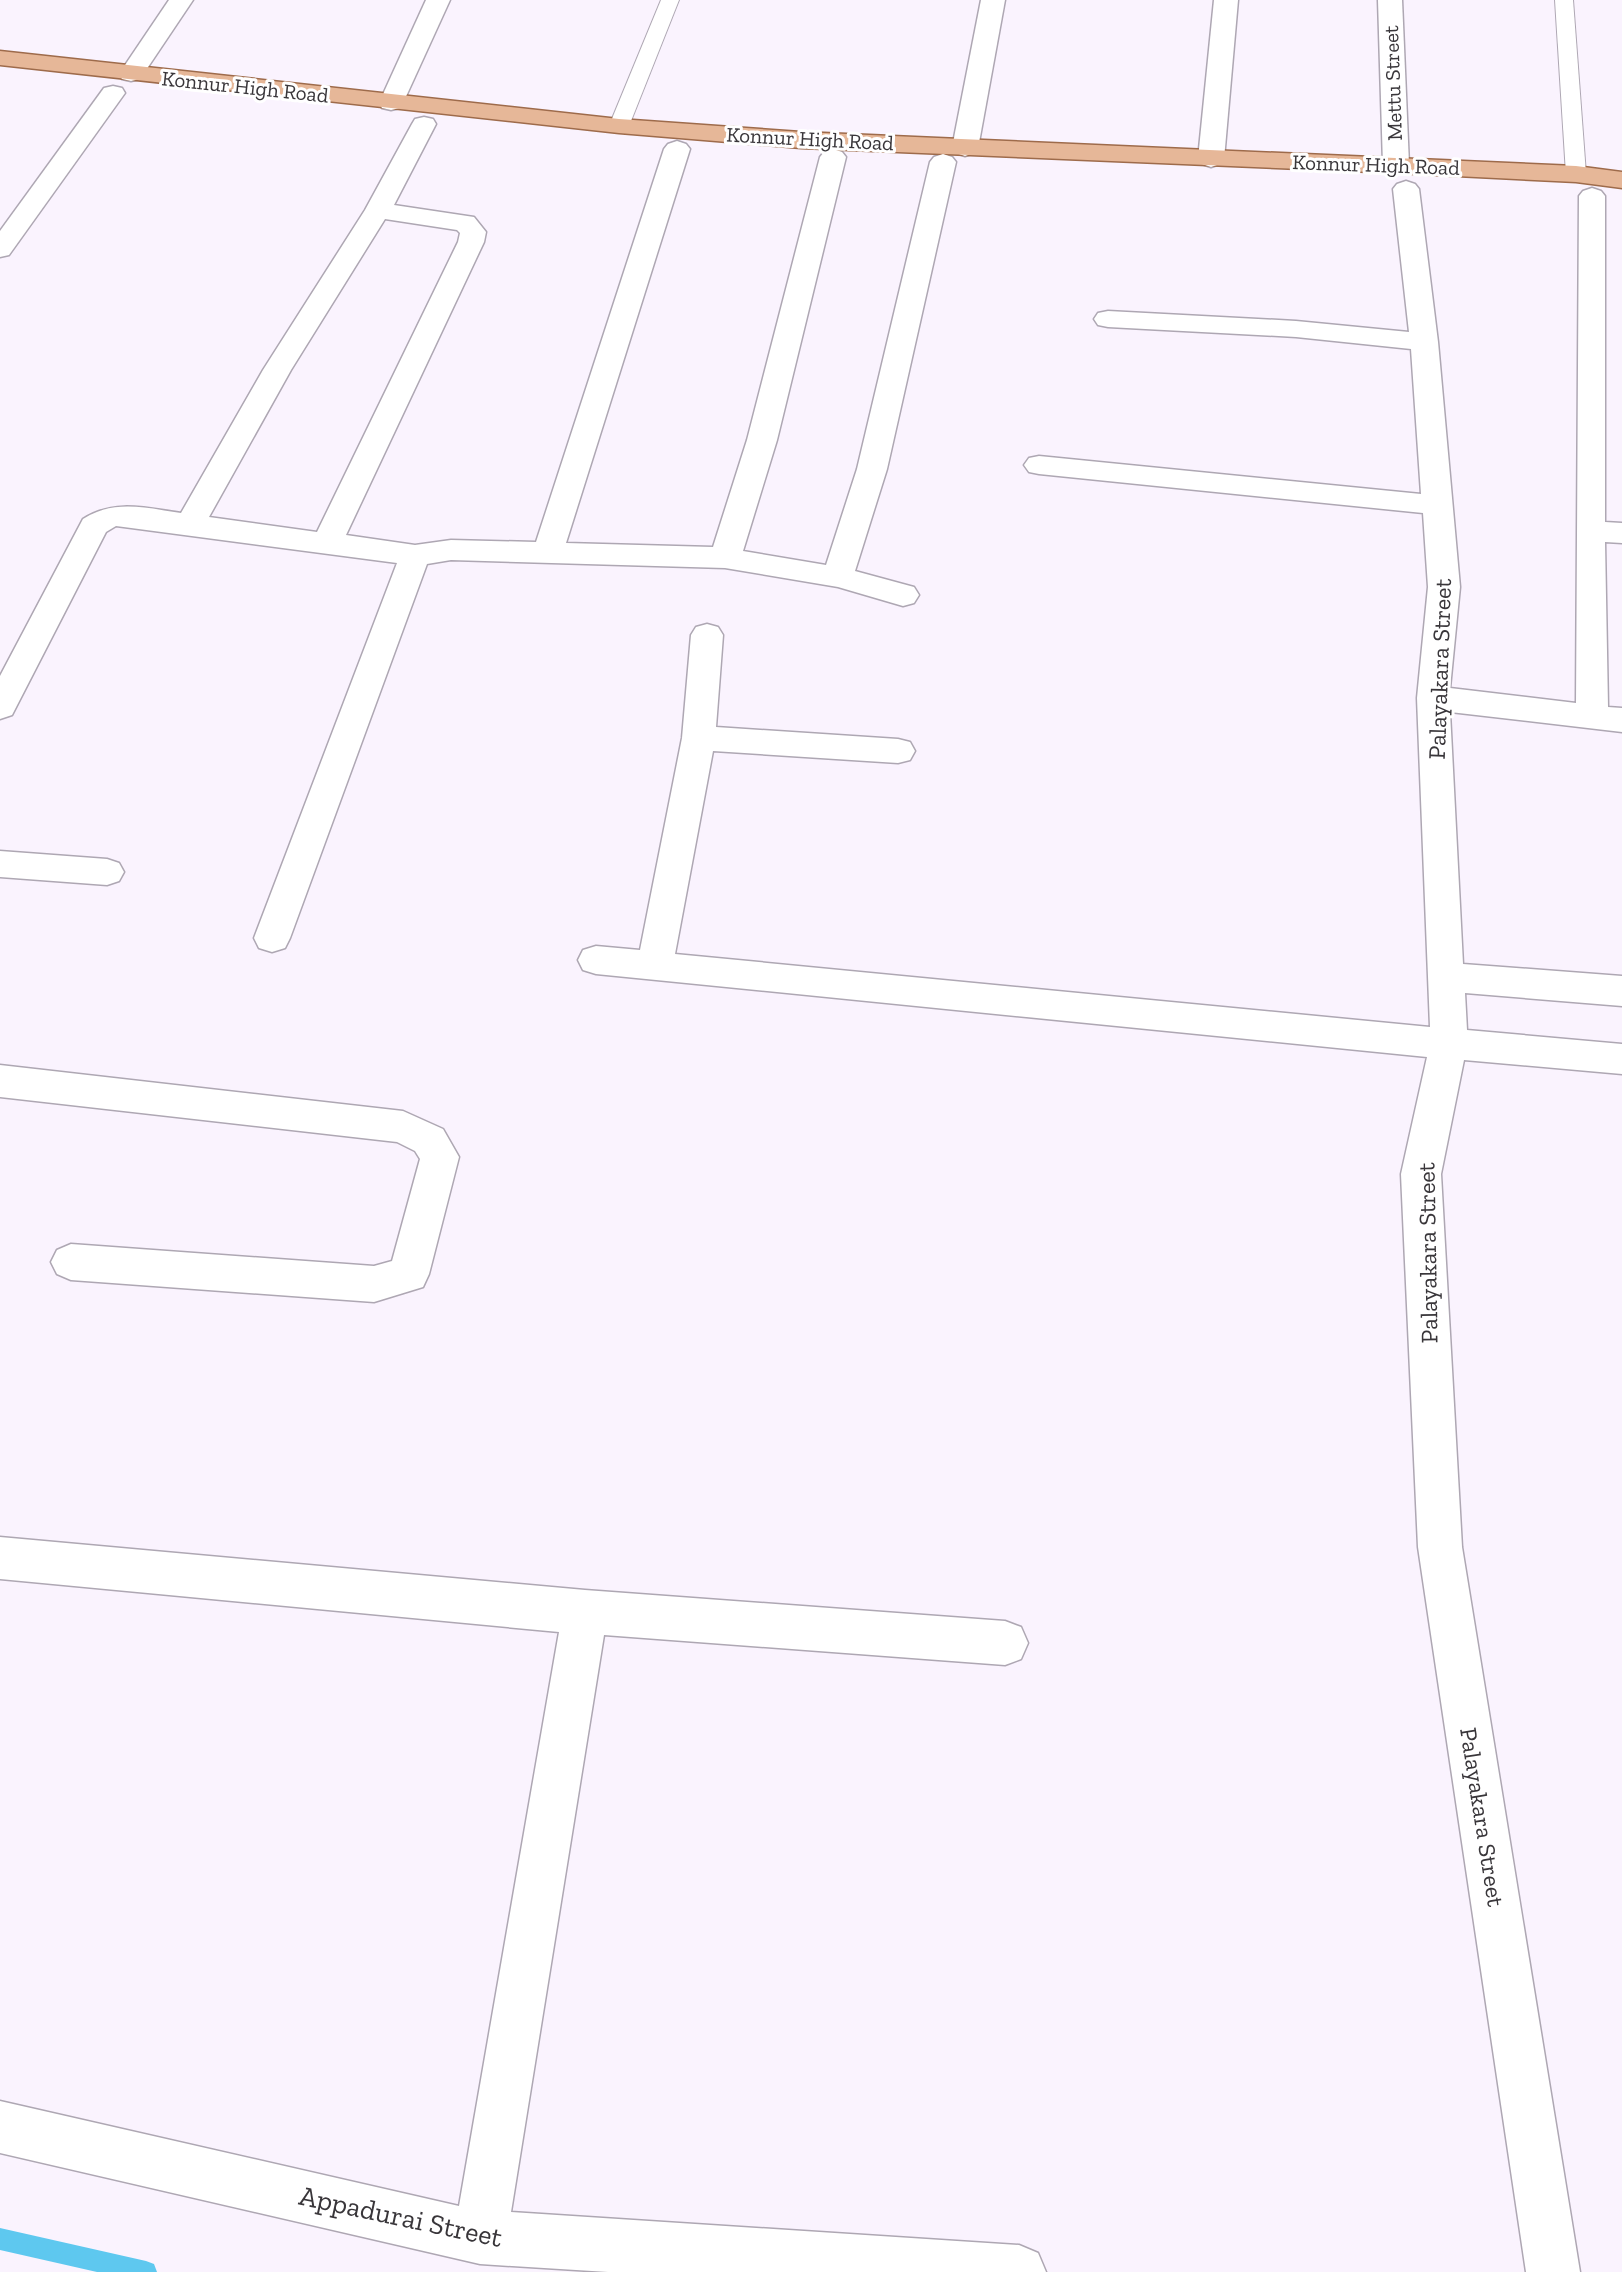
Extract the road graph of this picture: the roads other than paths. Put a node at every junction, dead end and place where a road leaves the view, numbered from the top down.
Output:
1 (181, 0) edge
2 (438, 0) edge
3 (670, 0) edge
4 (993, 0) edge
5 (1227, 0) edge
6 (1390, 0) edge
7 (1564, 0) edge
8 (0, 58) edge
9 (131, 74) junction
10 (0, 79) edge
11 (113, 93) junction
12 (391, 103) junction
13 (424, 124) junction
14 (619, 126) junction
15 (677, 149) junction
16 (954, 155) junction
17 (833, 157) junction
18 (1211, 159) junction
19 (1401, 177) junction
20 (1622, 180) edge
21 (1584, 185) junction
22 (1622, 195) edge
23 (379, 210) junction
24 (0, 249) edge
25 (1108, 319) dead end
26 (1424, 342) junction
27 (1039, 465) dead end
28 (1437, 505) junction
29 (189, 525) junction
30 (1590, 531) junction
31 (1622, 533) edge
32 (327, 544) junction
33 (548, 552) junction
34 (415, 555) junction
35 (725, 558) junction
36 (838, 577) junction
37 (903, 595) dead end
38 (707, 635) dead end
39 (1433, 698) junction
40 (0, 708) edge
41 (1607, 718) edge
42 (698, 738) junction
43 (898, 751) dead end
44 (0, 864) edge
45 (107, 872) dead end
46 (272, 938) dead end
47 (597, 960) dead end
48 (655, 966) junction
49 (1445, 976) junction
50 (1622, 991) edge
51 (1448, 1044) junction
52 (1622, 1059) edge
53 (0, 1081) edge
54 (71, 1262) dead end
55 (0, 1558) edge
56 (585, 1612) junction
57 (1005, 1643) dead end
58 (0, 2127) edge
59 (480, 2237) junction
60 (1019, 2272) edge
61 (1553, 2272) edge

1 - 9 street
2 - 12 street
3 - 14 lane
4 - 16 street
5 - 18 street
6 - 19 street, Mettu Street
7 - 21 lane
8 - 9 main road, Konnur High Road
9 - 12 main road, Konnur High Road
10 - 11 main road, Konnur High Road
11 - 13 main road, Konnur High Road
11 - 24 street
12 - 14 main road, Konnur High Road
13 - 15 main road, Konnur High Road
13 - 23 street
14 - 16 main road, Konnur High Road
15 - 17 main road, Konnur High Road
15 - 33 street
16 - 17 main road, Konnur High Road
16 - 18 main road, Konnur High Road
16 - 19 main road, Konnur High Road
16 - 36 street
17 - 35 street
18 - 19 main road, Konnur High Road
19 - 21 main road, Konnur High Road
19 - 26 street, Palayakara Street
20 - 21 main road, Konnur High Road
21 - 22 main road, Konnur High Road
21 - 30 street
23 - 29 street
23 - 32 street
25 - 26 street
26 - 28 street, Palayakara Street
27 - 28 street
28 - 39 street, Palayakara Street
29 - 32 street
29 - 40 street
30 - 31 street
30 - 41 street
32 - 34 street
33 - 34 street
33 - 35 street
34 - 46 street
35 - 36 street
36 - 37 street
38 - 42 street
39 - 41 street
39 - 49 street, Palayakara Street
42 - 43 street
42 - 48 street
44 - 45 street
47 - 48 street
48 - 51 street
49 - 50 street
49 - 51 street, Palayakara Street
51 - 52 street
51 - 61 street, Palayakara Street
53 - 54 street
55 - 56 street
56 - 57 street
56 - 59 street
58 - 59 street, Appadurai Street
59 - 60 street, Appadurai Street

